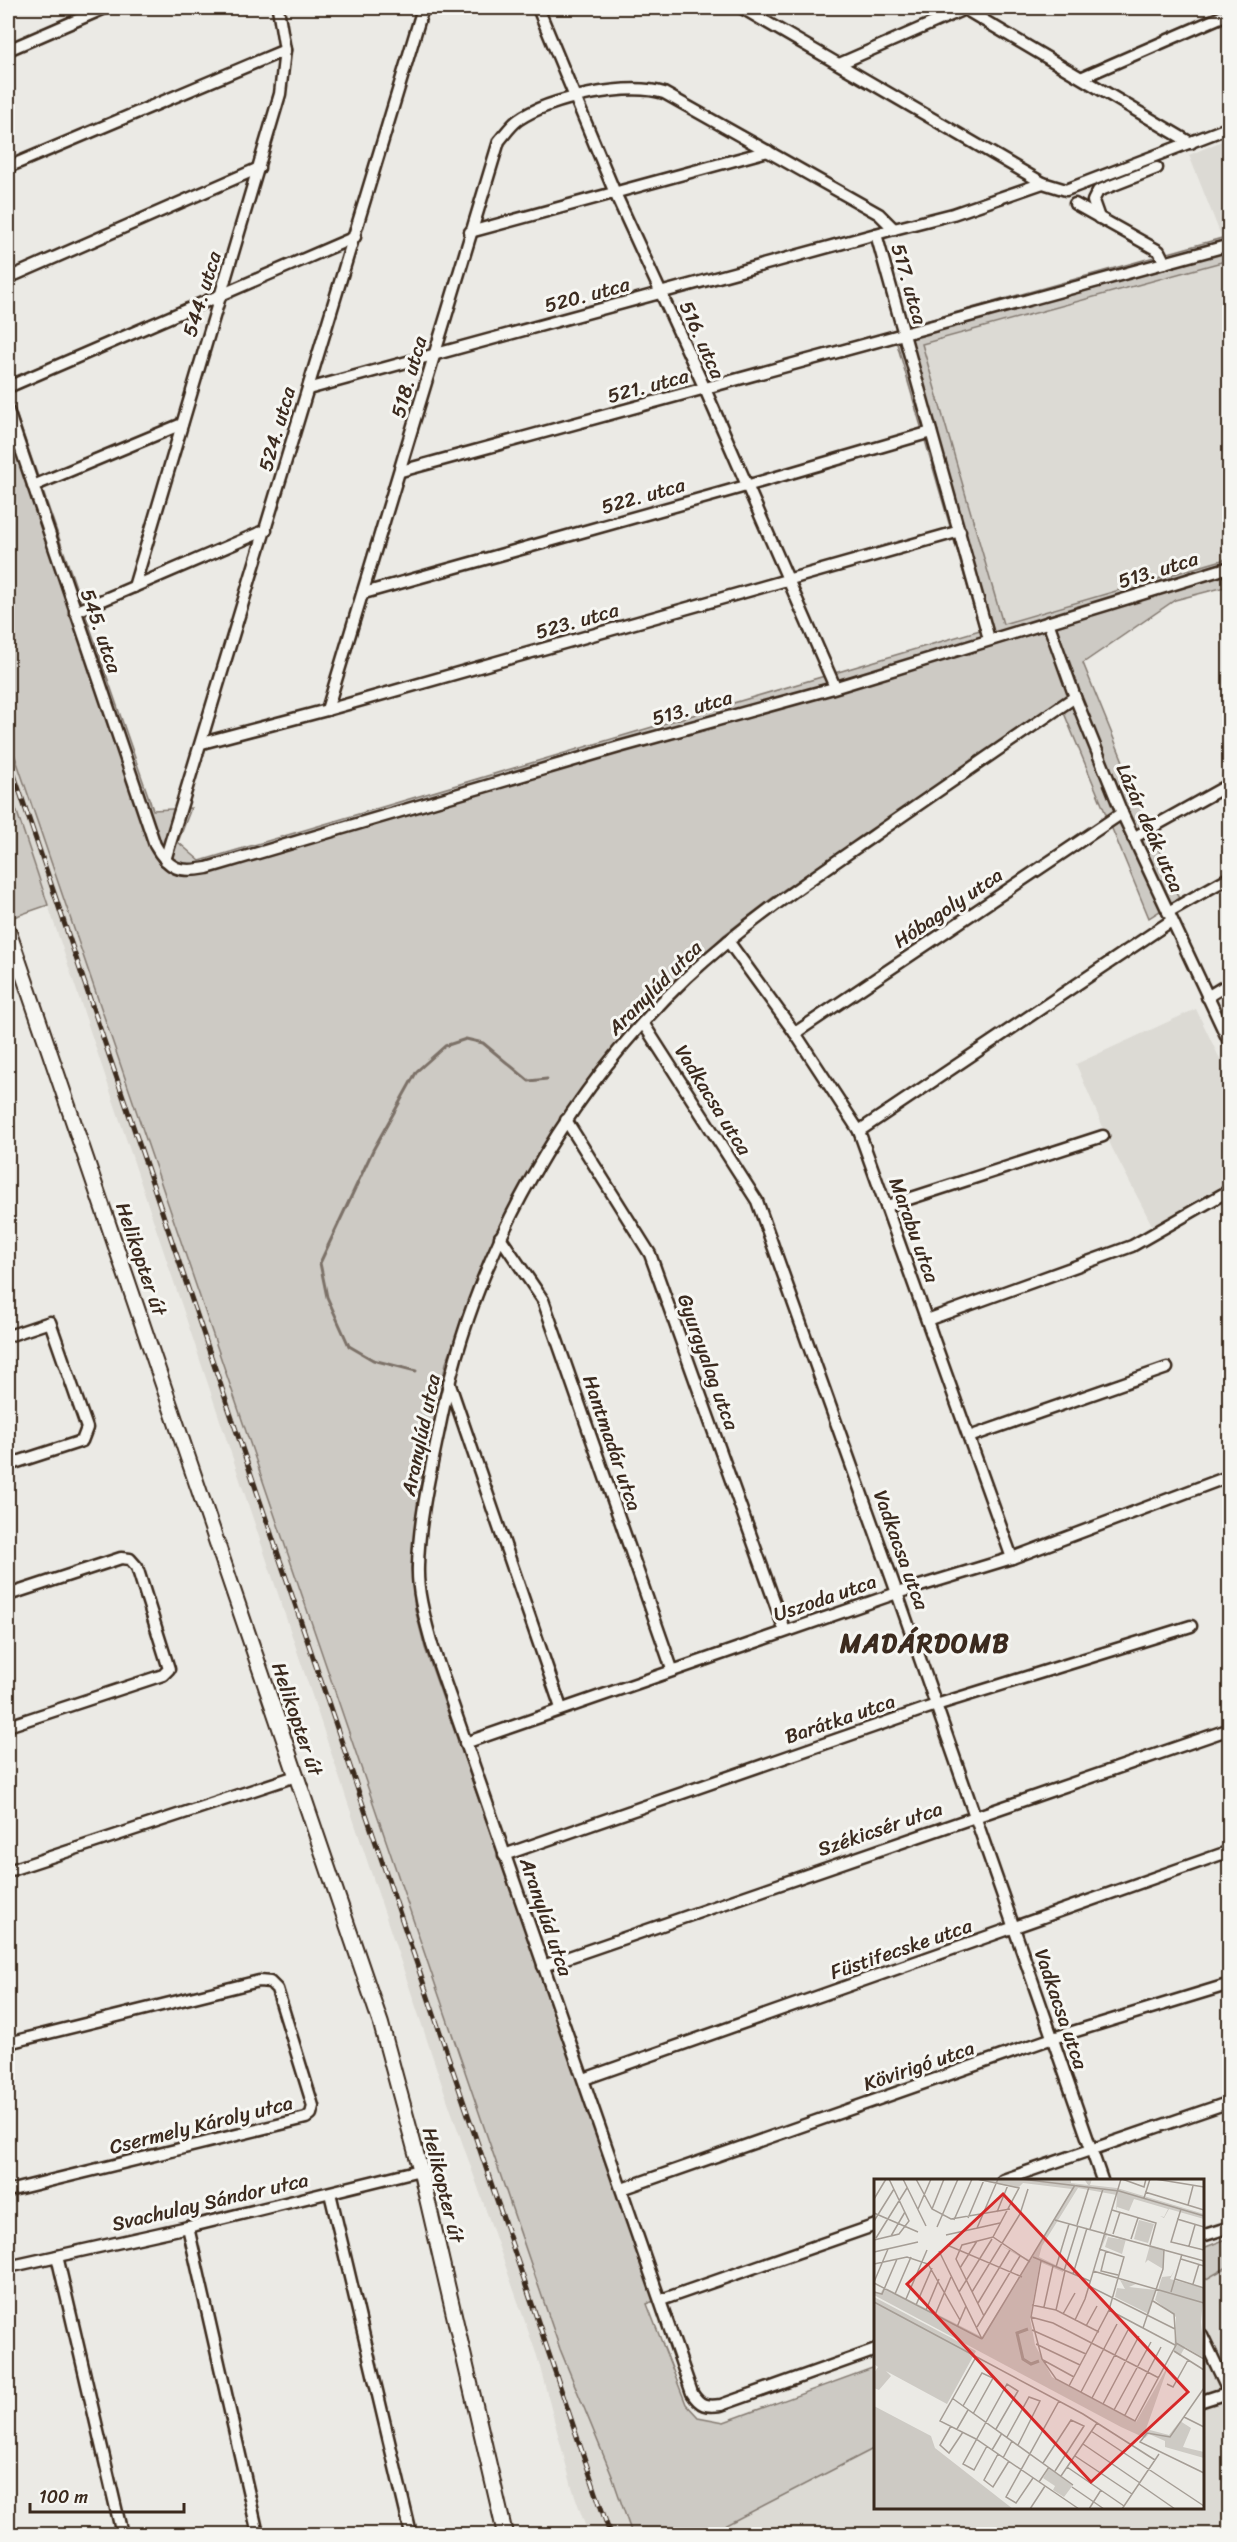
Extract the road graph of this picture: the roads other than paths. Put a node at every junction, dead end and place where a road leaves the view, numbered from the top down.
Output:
1 (105, 8) edge
2 (278, 8) edge
3 (423, 8) edge
4 (538, 8) edge
5 (742, 8) edge
6 (965, 8) edge
7 (1230, 13) edge
8 (8, 50) edge
9 (285, 51) junction
10 (839, 64) junction
11 (1083, 77) junction
12 (576, 98) junction
13 (1230, 127) edge
14 (1191, 143) junction
15 (768, 151) junction
16 (8, 167) edge
17 (259, 168) junction
18 (1157, 168) dead end
19 (1043, 183) junction
20 (615, 193) junction
21 (1075, 204) dead end
22 (1099, 218) junction
23 (894, 229) junction
24 (470, 232) junction
25 (876, 234) junction
26 (355, 237) junction
27 (1230, 245) edge
28 (1165, 263) junction
29 (8, 278) edge
30 (661, 293) junction
31 (220, 297) junction
32 (905, 333) junction
33 (434, 356) junction
34 (8, 387) edge
35 (308, 389) junction
36 (705, 389) junction
37 (8, 411) edge
38 (182, 424) junction
39 (931, 432) junction
40 (401, 471) junction
41 (33, 486) junction
42 (746, 486) junction
43 (266, 530) junction
44 (960, 531) junction
45 (1230, 567) edge
46 (788, 581) junction
47 (134, 587) junction
48 (364, 593) junction
49 (75, 612) junction
50 (1048, 622) junction
51 (989, 639) junction
52 (835, 687) junction
53 (1075, 697) junction
54 (327, 710) junction
55 (202, 743) junction
56 (1230, 784) edge
57 (1122, 813) junction
58 (1133, 838) junction
59 (165, 860) junction
60 (1230, 877) edge
61 (1169, 917) junction
62 (8, 930) edge
63 (728, 941) junction
64 (10, 944) edge
65 (1230, 983) edge
66 (1207, 997) junction
67 (643, 1023) junction
68 (795, 1033) junction
69 (1230, 1044) edge
70 (566, 1120) junction
71 (859, 1131) junction
72 (1103, 1136) dead end
73 (1230, 1190) edge
74 (887, 1206) junction
75 (500, 1237) junction
76 (927, 1320) junction
77 (8, 1336) edge
78 (1167, 1368) dead end
79 (449, 1382) junction
80 (969, 1437) junction
81 (8, 1465) edge
82 (1229, 1480) edge
83 (1012, 1558) junction
84 (897, 1593) junction
85 (8, 1595) edge
86 (1191, 1626) dead end
87 (785, 1631) junction
88 (672, 1669) junction
89 (936, 1706) junction
90 (561, 1708) junction
91 (8, 1726) edge
92 (1230, 1729) edge
93 (465, 1743) junction
94 (296, 1776) junction
95 (974, 1816) junction
96 (1230, 1851) edge
97 (504, 1855) junction
98 (8, 1871) edge
99 (1014, 1929) junction
100 (543, 1966) junction
101 (1230, 1984) edge
102 (1053, 2038) junction
103 (8, 2043) edge
104 (584, 2079) junction
105 (1230, 2102) edge
106 (1091, 2150) junction
107 (420, 2170) junction
108 (1009, 2179) edge
109 (1101, 2179) edge
110 (622, 2189) junction
111 (8, 2191) edge
112 (330, 2193) junction
113 (874, 2226) edge
114 (188, 2227) junction
115 (1230, 2227) edge
116 (1204, 2236) edge
117 (57, 2256) junction
118 (8, 2267) edge
119 (661, 2300) junction
120 (1204, 2337) edge
121 (874, 2351) edge
122 (1229, 2392) edge
123 (1204, 2401) edge
124 (122, 2535) edge
125 (258, 2535) edge
126 (411, 2535) edge
127 (505, 2535) edge

1 - 8 street
2 - 9 street, 544. utca
3 - 26 street, 524. utca
4 - 12 street, 516. utca
5 - 10 street
6 - 10 street
6 - 11 street
7 - 11 street
9 - 16 street
9 - 17 street, 544. utca
10 - 19 street
11 - 14 street
12 - 15 street, 517. utca
12 - 20 street, 516. utca
12 - 24 street, 518. utca
13 - 14 street
14 - 19 street
15 - 20 street
15 - 23 street, 517. utca
17 - 29 street
17 - 31 street, 544. utca
18 - 22 street
19 - 23 street
20 - 24 street
20 - 30 street, 516. utca
21 - 22 street
22 - 28 street
23 - 25 street, 517. utca
24 - 33 street, 518. utca
25 - 30 street, 520. utca
25 - 32 street, 517. utca
26 - 31 street
26 - 35 street, 524. utca
27 - 28 street, 521. utca
28 - 32 street, 521. utca
30 - 33 street, 520. utca
30 - 36 street, 516. utca
31 - 34 street
31 - 38 street, 544. utca
32 - 36 street, 521. utca
32 - 39 street, 517. utca
33 - 35 street, 520. utca
33 - 40 street, 518. utca
35 - 43 street, 524. utca
36 - 40 street, 521. utca
36 - 42 street, 516. utca
37 - 41 street, 545. utca
38 - 41 street
38 - 47 street, 544. utca
39 - 42 street, 522. utca
39 - 44 street, 517. utca
40 - 48 street, 518. utca
41 - 49 street, 545. utca
42 - 46 street, 516. utca
42 - 48 street, 522. utca
43 - 47 street
43 - 55 street, 524. utca
44 - 46 street, 523. utca
44 - 51 street, 517. utca
45 - 50 street, 513. utca
46 - 52 street, 516. utca
46 - 54 street, 523. utca
47 - 49 street
48 - 54 street, 518. utca
49 - 59 street, 545. utca
50 - 51 street, 513. utca
50 - 53 street, Lázár deák utca
51 - 52 street, 513. utca
52 - 59 street, 513. utca
53 - 57 street, Lázár deák utca
53 - 63 street, Aranylúd utca
54 - 55 street, 523. utca
55 - 59 street, 524. utca
56 - 58 street
57 - 58 street, Lázár deák utca
57 - 68 street, Hóbagoly utca
58 - 61 street, Lázár deák utca
60 - 61 street
61 - 66 street, Lázár deák utca
61 - 71 street
62 - 64 street, Helikopter út
63 - 67 street, Aranylúd utca
63 - 68 street, Marabu utca
64 - 94 street, Helikopter út
65 - 66 street
66 - 69 street, Lázár deák utca
67 - 70 street, Aranylúd utca
67 - 84 street, Vadkacsa utca
68 - 71 street, Marabu utca
70 - 75 street, Aranylúd utca
70 - 87 street, Gyurgyalag utca
71 - 74 street, Marabu utca
72 - 74 street
73 - 76 street
74 - 76 street, Marabu utca
75 - 79 street, Aranylúd utca
75 - 88 street, Hantmadár utca
76 - 80 street, Marabu utca
77 - 81 street
78 - 80 street
79 - 90 street
79 - 93 street, Aranylúd utca
80 - 83 street, Marabu utca
82 - 83 street, Uszoda utca
83 - 84 street, Uszoda utca
84 - 87 street, Uszoda utca
84 - 89 street, Vadkacsa utca
85 - 91 street
86 - 89 street, Barátka utca
87 - 88 street, Uszoda utca
88 - 90 street, Uszoda utca
89 - 95 street, Vadkacsa utca
89 - 97 street, Barátka utca
90 - 93 street, Uszoda utca
92 - 95 street, Székicsér utca
93 - 97 street, Aranylúd utca
94 - 98 street
94 - 107 street, Helikopter út
95 - 99 street, Vadkacsa utca
95 - 100 street, Székicsér utca
96 - 99 street, Füstifecske utca
97 - 100 street, Aranylúd utca
99 - 102 street, Vadkacsa utca
99 - 104 street, Füstifecske utca
100 - 104 street, Aranylúd utca
101 - 102 street, Kövirigó utca
102 - 106 street, Vadkacsa utca
102 - 110 street, Kövirigó utca
103 - 111 street, Csermely Károly utca
104 - 110 street, Aranylúd utca
105 - 106 street
106 - 108 street
106 - 109 street, Vadkacsa utca
107 - 112 street, Svachulay Sándor utca
107 - 127 street, Helikopter út
110 - 119 street, Aranylúd utca
112 - 114 street, Svachulay Sándor utca
112 - 126 street
113 - 119 street
114 - 117 street, Svachulay Sándor utca
114 - 125 street
115 - 116 street
117 - 118 street, Svachulay Sándor utca
117 - 124 street
119 - 121 street, Aranylúd utca
120 - 122 street
122 - 123 street

